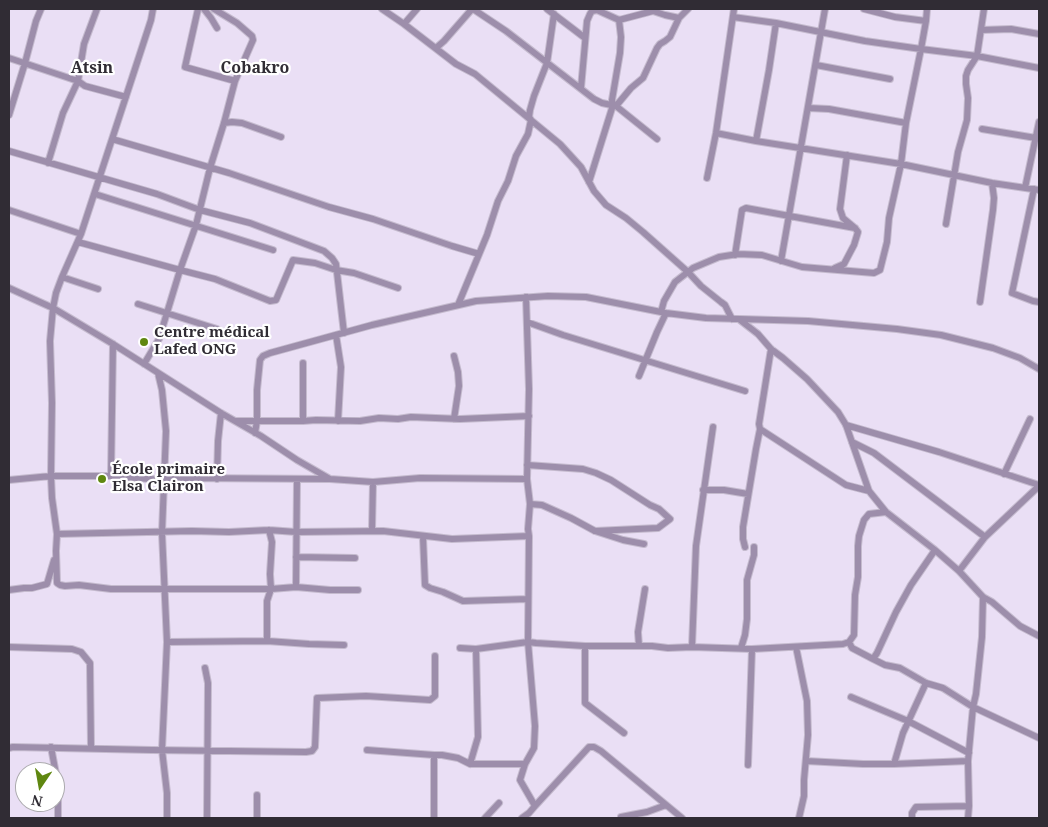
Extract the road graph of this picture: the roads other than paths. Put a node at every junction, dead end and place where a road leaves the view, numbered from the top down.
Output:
1 (41, 9) edge
2 (97, 9) edge
3 (153, 9) edge
4 (198, 9) edge
5 (204, 9) edge
6 (214, 9) edge
7 (382, 9) edge
8 (417, 9) edge
9 (473, 9) edge
10 (547, 9) edge
11 (688, 9) edge
12 (734, 9) edge
13 (825, 9) edge
14 (864, 9) edge
15 (927, 9) edge
16 (984, 9) edge
17 (651, 10) edge
18 (554, 14) junction
19 (679, 18) junction
20 (733, 18) junction
21 (620, 20) junction
22 (926, 21) junction
23 (776, 23) junction
24 (404, 24) junction
25 (217, 28) dead end
26 (981, 30) junction
27 (821, 32) junction
28 (1039, 34) edge
29 (585, 38) junction
30 (436, 48) junction
31 (921, 49) junction
32 (977, 56) junction
33 (9, 58) edge
34 (25, 63) junction
35 (547, 63) junction
36 (816, 65) junction
37 (1039, 68) edge
38 (890, 79) dead end
39 (78, 81) junction
40 (234, 82) junction
41 (581, 88) junction
42 (126, 96) junction
43 (614, 105) junction
44 (808, 108) junction
45 (9, 114) edge
46 (530, 120) junction
47 (1039, 122) edge
48 (224, 123) junction
49 (906, 123) junction
50 (982, 129) dead end
51 (716, 133) junction
52 (281, 137) dead end
53 (1036, 138) junction
54 (112, 139) junction
55 (657, 139) dead end
56 (756, 141) junction
57 (800, 148) junction
58 (9, 150) edge
59 (847, 156) junction
60 (48, 163) junction
61 (901, 164) junction
62 (210, 168) junction
63 (954, 176) junction
64 (99, 177) junction
65 (707, 178) dead end
66 (589, 182) junction
67 (992, 183) junction
68 (1025, 188) junction
69 (1036, 190) edge
70 (95, 194) junction
71 (9, 210) edge
72 (200, 210) junction
73 (788, 216) junction
74 (946, 224) dead end
75 (196, 225) junction
76 (855, 228) junction
77 (81, 234) junction
78 (78, 242) junction
79 (273, 250) dead end
80 (479, 254) junction
81 (735, 255) junction
82 (781, 261) junction
83 (833, 269) junction
84 (180, 270) junction
85 (336, 270) junction
86 (688, 272) junction
87 (62, 277) junction
88 (9, 288) edge
89 (398, 288) dead end
90 (98, 289) dead end
91 (526, 297) junction
92 (980, 302) dead end
93 (1039, 302) edge
94 (138, 304) dead end
95 (458, 305) junction
96 (53, 308) junction
97 (167, 313) junction
98 (663, 313) junction
99 (732, 320) junction
100 (740, 320) junction
101 (527, 322) junction
102 (217, 328) dead end
103 (344, 333) junction
104 (336, 335) junction
105 (113, 344) junction
106 (771, 349) junction
107 (454, 356) dead end
108 (646, 360) junction
109 (303, 363) dead end
110 (144, 364) junction
111 (1039, 369) edge
112 (158, 373) junction
113 (639, 376) dead end
114 (745, 391) dead end
115 (221, 413) junction
116 (529, 416) junction
117 (454, 419) junction
118 (1030, 419) dead end
119 (235, 421) junction
120 (257, 421) junction
121 (338, 421) junction
122 (303, 422) junction
123 (846, 425) junction
124 (713, 427) dead end
125 (760, 429) junction
126 (255, 433) junction
127 (852, 442) junction
128 (528, 465) junction
129 (1004, 474) junction
130 (51, 476) junction
131 (111, 476) junction
132 (217, 479) junction
133 (297, 479) junction
134 (330, 479) junction
135 (527, 479) junction
136 (9, 480) edge
137 (163, 480) junction
138 (373, 482) junction
139 (1039, 486) edge
140 (703, 490) junction
141 (869, 491) junction
142 (748, 494) junction
143 (530, 504) junction
144 (886, 512) junction
145 (269, 530) junction
146 (595, 531) junction
147 (296, 532) junction
148 (372, 532) junction
149 (162, 533) junction
150 (58, 534) junction
151 (423, 536) junction
152 (529, 536) junction
153 (985, 537) junction
154 (644, 544) dead end
155 (745, 547) dead end
156 (754, 547) dead end
157 (936, 550) junction
158 (56, 551) junction
159 (296, 558) junction
160 (356, 558) dead end
161 (959, 571) junction
162 (296, 588) junction
163 (271, 589) junction
164 (645, 589) dead end
165 (9, 590) edge
166 (164, 590) junction
167 (358, 590) dead end
168 (983, 597) junction
169 (528, 598) junction
170 (1039, 636) edge
171 (267, 641) junction
172 (167, 642) junction
173 (528, 642) junction
174 (849, 642) junction
175 (344, 646) dead end
176 (585, 646) junction
177 (639, 646) junction
178 (9, 647) edge
179 (692, 647) junction
180 (796, 647) junction
181 (460, 648) dead end
182 (741, 648) junction
183 (476, 649) junction
184 (752, 649) junction
185 (435, 656) dead end
186 (873, 659) junction
187 (205, 668) dead end
188 (926, 683) junction
189 (851, 697) dead end
190 (973, 707) junction
191 (908, 721) junction
192 (624, 733) dead end
193 (1039, 738) edge
194 (50, 747) junction
195 (9, 748) edge
196 (91, 748) junction
197 (162, 750) junction
198 (368, 750) dead end
199 (208, 751) junction
200 (969, 753) junction
201 (434, 755) junction
202 (806, 761) junction
203 (968, 761) junction
204 (470, 764) junction
205 (525, 764) junction
206 (894, 764) junction
207 (748, 765) dead end
208 (257, 795) dead end
209 (499, 803) dead end
210 (535, 806) junction
211 (666, 806) junction
212 (969, 806) junction
213 (620, 817) edge
214 (58, 818) edge
215 (167, 818) edge
216 (208, 818) edge
217 (257, 818) edge
218 (434, 818) edge
219 (485, 818) edge
220 (522, 818) edge
221 (682, 818) edge
222 (799, 818) edge
223 (912, 818) edge
224 (968, 818) edge

1 - 34 street
2 - 39 street
3 - 42 street
4 - 40 street
5 - 25 street
6 - 40 street
7 - 24 street
8 - 24 street
9 - 30 street
9 - 35 street
10 - 18 street
11 - 19 street
12 - 20 street
13 - 27 street
14 - 22 street
15 - 22 street
16 - 26 street
17 - 19 street
17 - 21 street
18 - 29 street
18 - 35 street
19 - 43 street
20 - 23 street
20 - 51 street
21 - 29 street
21 - 43 street
22 - 31 street
23 - 27 street
23 - 56 street
24 - 30 street
26 - 28 street
26 - 32 street
27 - 31 street
27 - 36 street
29 - 41 street
30 - 46 street
31 - 32 street
31 - 49 street
32 - 37 street
32 - 63 street
33 - 34 street
34 - 39 street
34 - 45 street
35 - 41 street
35 - 46 street
36 - 38 street
36 - 44 street
39 - 42 street
39 - 60 street
40 - 48 street
41 - 43 street
42 - 54 street
43 - 55 street
43 - 66 street
44 - 49 street
44 - 57 street
46 - 66 street
46 - 80 street
47 - 53 street
48 - 52 street
48 - 62 street
49 - 61 street
50 - 53 street
51 - 56 street
51 - 65 street
53 - 68 street
54 - 62 street
54 - 64 street
56 - 57 street
57 - 59 street
57 - 73 street
58 - 60 street
59 - 61 street
59 - 76 street
60 - 64 street
61 - 63 street
61 - 83 street
62 - 72 street
62 - 80 street
63 - 67 street
63 - 74 street
64 - 70 street
64 - 72 street
66 - 86 street
67 - 68 street
67 - 92 street
68 - 69 street
69 - 93 street
70 - 75 street
70 - 77 street
71 - 77 street
72 - 75 street
72 - 85 street
73 - 76 street
73 - 81 street
73 - 82 street
75 - 79 street
75 - 84 street
76 - 83 street
77 - 78 street
78 - 84 street
78 - 87 street
80 - 95 street
81 - 82 street
81 - 86 street
82 - 83 street
84 - 85 street
84 - 97 street
85 - 89 street
85 - 103 street
86 - 98 street
86 - 99 street
87 - 90 street
87 - 96 street
88 - 96 street
91 - 95 street
91 - 98 street
91 - 101 street
94 - 97 street
95 - 103 street
96 - 105 street
96 - 130 street
97 - 102 street
97 - 110 street
98 - 99 street
98 - 108 street
99 - 100 street
100 - 106 street
100 - 111 street
101 - 108 street
101 - 116 street
103 - 104 street
104 - 120 street
104 - 121 street
105 - 110 street
105 - 131 street
106 - 123 street
106 - 125 street
107 - 117 street
108 - 113 street
108 - 114 street
109 - 122 street
110 - 112 street
112 - 115 street
112 - 137 street
115 - 119 street
115 - 132 street
116 - 117 street
116 - 128 street
117 - 121 street
118 - 129 street
119 - 120 street
119 - 126 street
120 - 122 street
120 - 126 street
121 - 122 street
123 - 127 street
123 - 129 street
124 - 140 street
125 - 141 street
125 - 142 street
126 - 134 street
127 - 141 street
127 - 153 street
128 - 135 street
128 - 146 street
129 - 139 street
130 - 131 street
130 - 136 street
130 - 150 street
131 - 137 street
132 - 133 street
132 - 137 street
133 - 134 street
133 - 147 street
134 - 138 street
135 - 138 street
135 - 143 street
137 - 149 street
138 - 148 street
139 - 153 street
140 - 142 street
140 - 179 street
141 - 144 street
142 - 155 street
143 - 146 street
143 - 152 street
144 - 157 street
144 - 174 street
145 - 147 street
145 - 149 street
145 - 163 street
146 - 154 street
147 - 148 street
147 - 159 street
148 - 151 street
149 - 150 street
149 - 166 street
150 - 158 street
151 - 152 street
151 - 169 street
152 - 169 street
153 - 161 street
156 - 182 street
157 - 161 street
157 - 186 street
158 - 165 street
158 - 166 street
159 - 160 street
159 - 162 street
161 - 168 street
162 - 163 street
162 - 167 street
163 - 166 street
163 - 171 street
164 - 177 street
166 - 172 street
168 - 170 street
168 - 190 street
169 - 173 street
171 - 172 street
171 - 175 street
172 - 197 street
173 - 176 street
173 - 183 street
173 - 205 street
174 - 180 street
174 - 186 street
176 - 177 street
176 - 192 street
177 - 179 street
178 - 196 street
179 - 182 street
180 - 184 street
180 - 202 street
181 - 183 street
182 - 184 street
183 - 204 street
184 - 207 street
185 - 199 street
186 - 188 street
187 - 199 street
188 - 190 street
188 - 191 street
189 - 191 street
190 - 193 street
190 - 200 street
191 - 200 street
191 - 206 street
194 - 195 street
194 - 196 street
194 - 214 street
196 - 197 street
197 - 199 street
197 - 215 street
198 - 201 street
199 - 216 street
200 - 203 street
201 - 204 street
201 - 218 street
202 - 206 street
202 - 222 street
203 - 206 street
203 - 212 street
204 - 205 street
205 - 210 street
208 - 217 street
209 - 219 street
210 - 211 street
210 - 220 street
211 - 213 street
211 - 221 street
212 - 223 street
212 - 224 street

